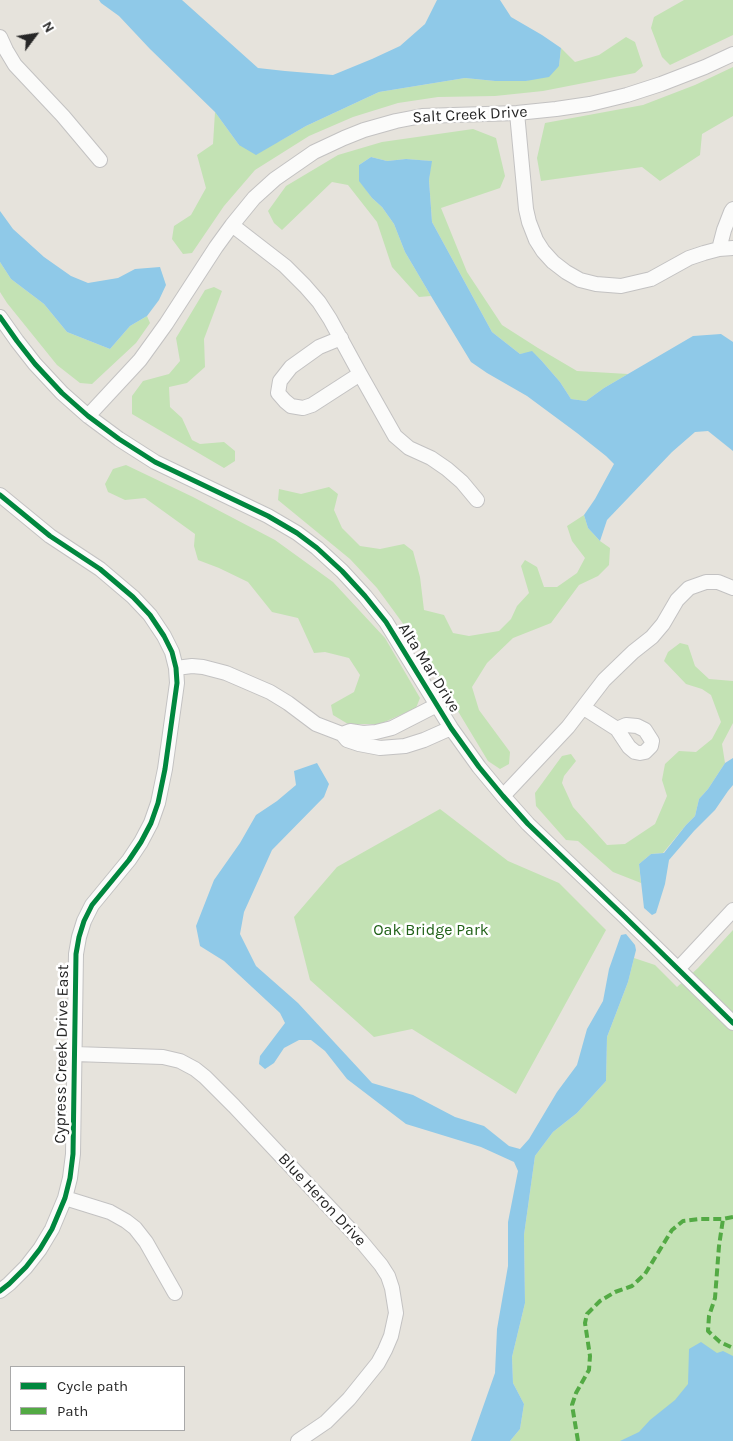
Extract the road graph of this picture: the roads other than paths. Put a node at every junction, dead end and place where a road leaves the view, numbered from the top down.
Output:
1 (0, 37) edge
2 (733, 54) edge
3 (517, 113) junction
4 (100, 160) dead end
5 (733, 209) edge
6 (232, 225) junction
7 (733, 248) edge
8 (719, 249) junction
9 (0, 317) edge
10 (341, 338) junction
11 (360, 374) junction
12 (88, 416) junction
13 (0, 495) edge
14 (477, 500) dead end
15 (733, 588) edge
16 (176, 668) junction
17 (437, 705) junction
18 (584, 708) junction
19 (451, 728) junction
20 (617, 728) dead end
21 (342, 734) junction
22 (503, 796) junction
23 (733, 910) edge
24 (678, 970) junction
25 (733, 1024) edge
26 (75, 1054) junction
27 (65, 1198) junction
28 (0, 1291) edge
29 (175, 1293) dead end
30 (298, 1441) edge

1 - 4 street
2 - 3 street, Salt Creek Drive
3 - 6 street, Salt Creek Drive
3 - 8 street
5 - 8 street
6 - 10 street
6 - 12 street, Salt Creek Drive
7 - 8 street
9 - 12 street, Alta Mar Drive
10 - 11 street
10 - 11 street
11 - 14 street
12 - 17 street, Alta Mar Drive
13 - 16 street, Cypress Creek Drive East
15 - 18 street
16 - 21 street
16 - 26 street, Cypress Creek Drive East
17 - 19 street, Alta Mar Drive
17 - 21 street
18 - 20 street
18 - 22 street
19 - 21 street
19 - 22 street, Alta Mar Drive
22 - 24 street, Alta Mar Drive
23 - 24 street
24 - 25 street, Alta Mar Drive
26 - 27 street, Cypress Creek Drive East
26 - 30 street, Blue Heron Drive
27 - 28 street, Cypress Creek Drive East
27 - 29 street

